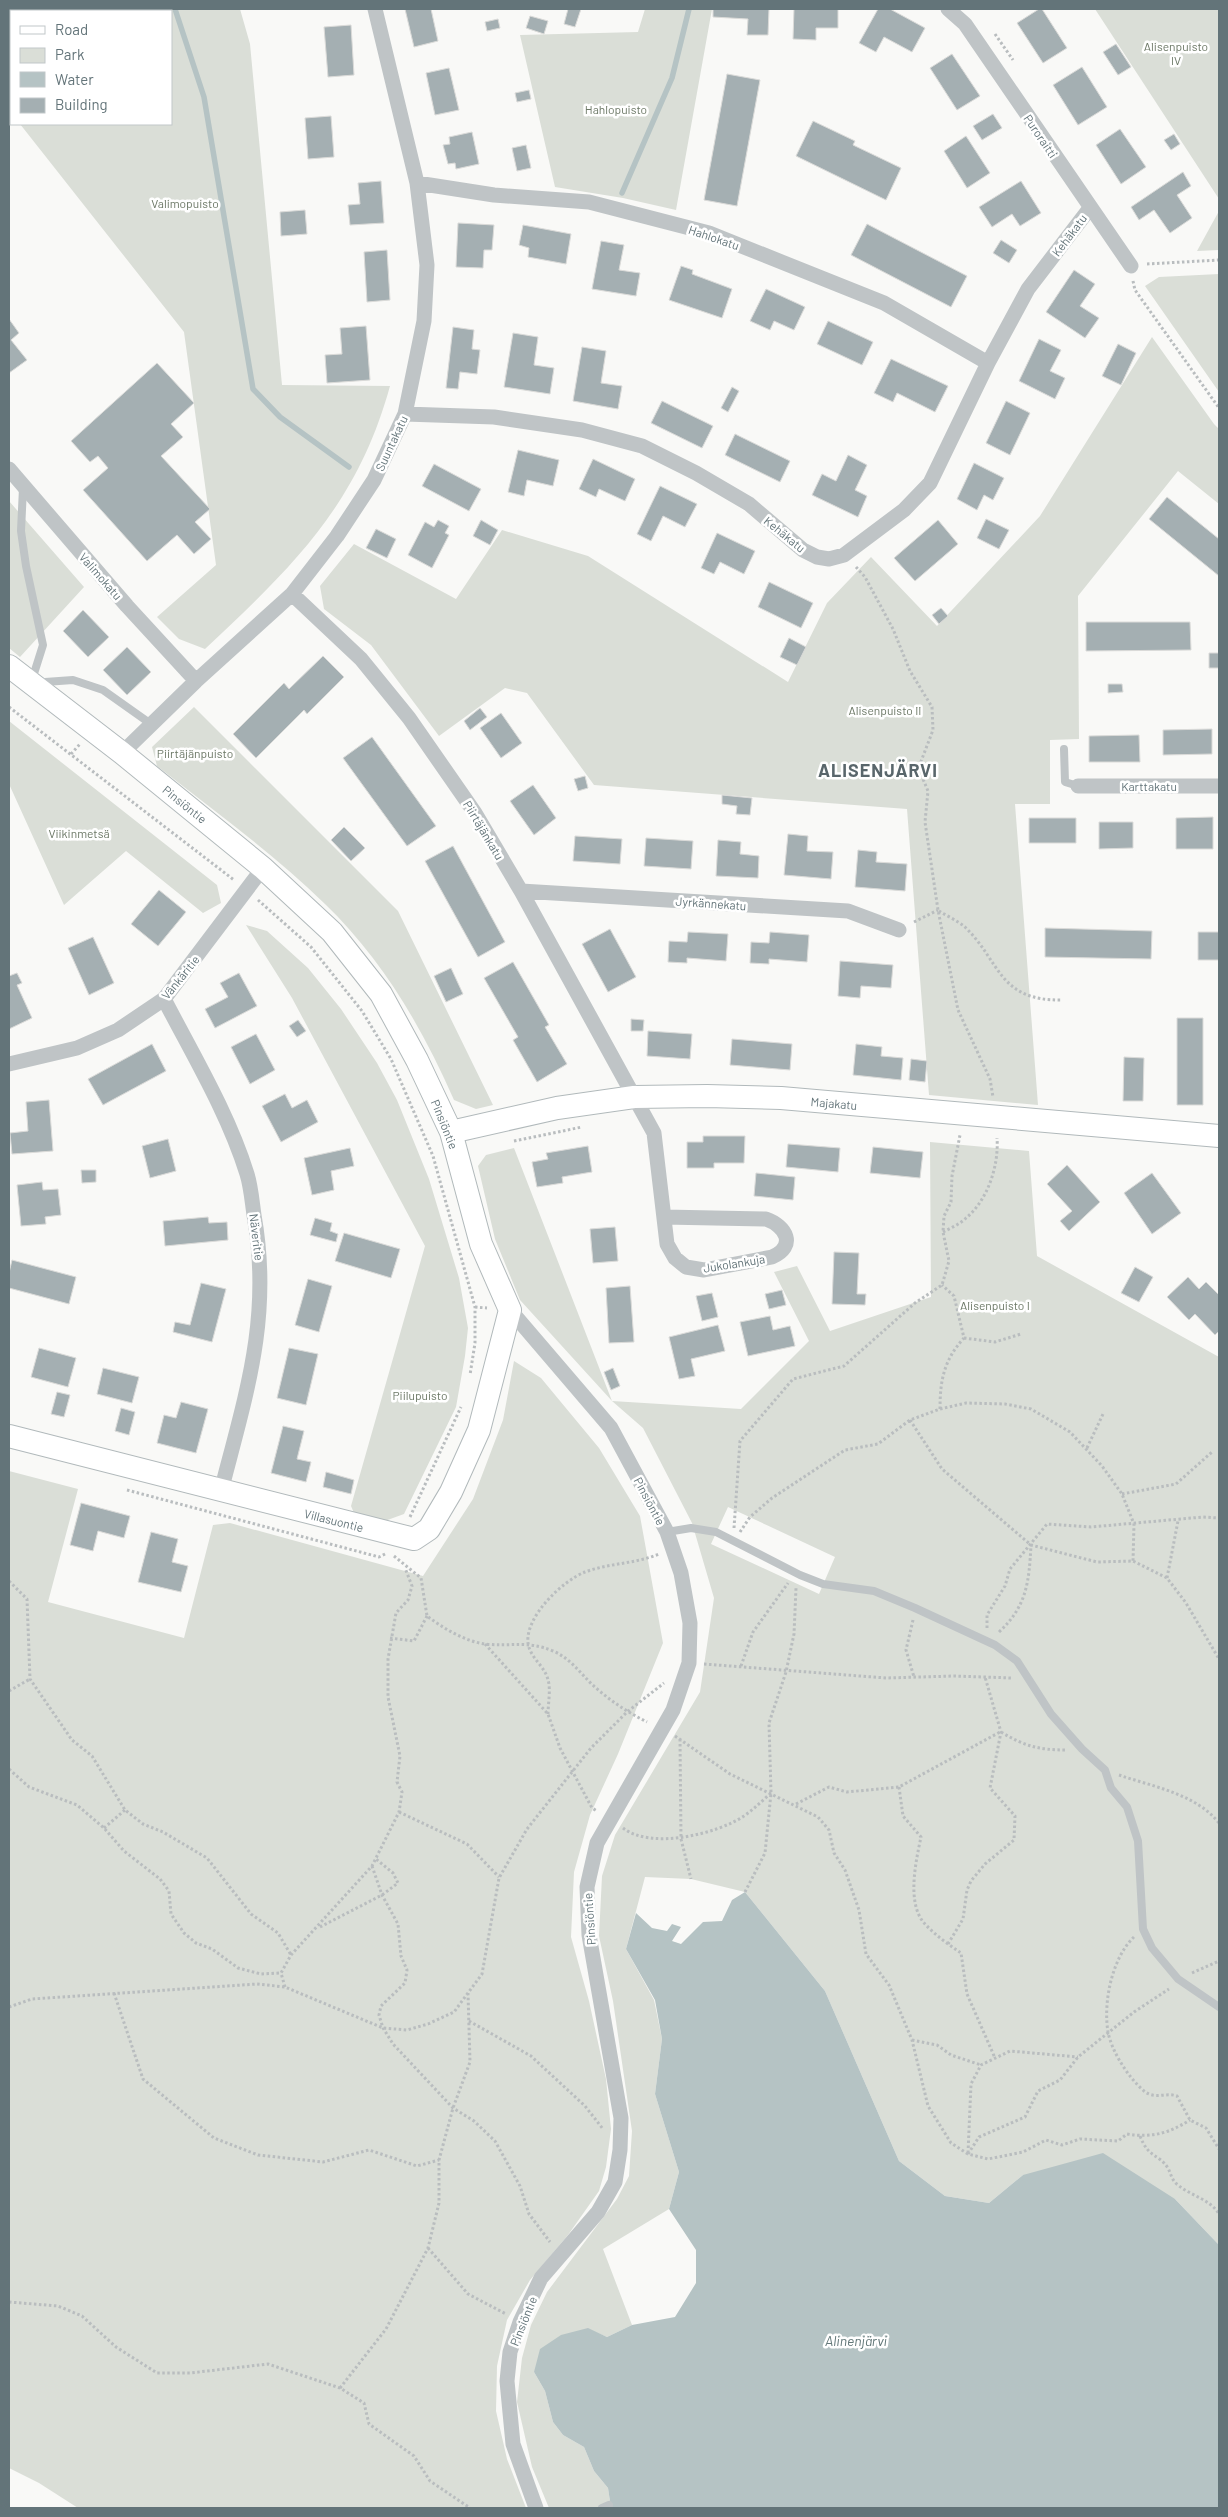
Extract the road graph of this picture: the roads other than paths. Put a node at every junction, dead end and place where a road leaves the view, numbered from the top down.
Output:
1 (375, 9) edge
2 (948, 9) edge
3 (417, 183) junction
4 (1090, 208) junction
5 (1131, 266) road end
6 (988, 363) junction
7 (405, 414) junction
8 (9, 469) edge
9 (23, 488) junction
10 (292, 594) junction
11 (9, 666) edge
12 (196, 681) junction
13 (31, 683) junction
14 (151, 724) junction
15 (1064, 749) dead end
16 (122, 753) junction
17 (1078, 786) joint
18 (1219, 786) edge
19 (263, 868) junction
20 (520, 891) junction
21 (899, 930) road end
22 (164, 998) junction
23 (9, 1064) edge
24 (634, 1098) junction
25 (1219, 1136) edge
26 (454, 1142) junction
27 (664, 1217) junction
28 (510, 1310) junction
29 (9, 1436) edge
30 (221, 1491) junction
31 (667, 1532) junction
32 (1219, 2007) edge
33 (536, 2508) edge

1 - 3 street, Suuntakatu
2 - 4 street, Puroraitti
3 - 6 street, Hahlokatu
3 - 7 street, Suuntakatu
4 - 5 street, Puroraitti
4 - 6 street, Kehäkatu
6 - 7 street, Kehäkatu
7 - 10 street, Suuntakatu
8 - 9 street, Valimokatu
9 - 12 street, Valimokatu
9 - 13 lane
10 - 12 street, Suuntakatu
10 - 20 street, Piirtäjänkatu
11 - 13 street, Pinsiöntie
12 - 14 street, Suuntakatu
13 - 14 lane
13 - 16 street, Pinsiöntie
14 - 16 street, Suuntakatu
15 - 17 lane
16 - 19 street, Pinsiöntie
17 - 18 street, Karttakatu
19 - 22 street, Vänkäritie
19 - 26 street, Pinsiöntie
20 - 21 street, Jyrkännekatu
20 - 24 street, Piirtäjänkatu
22 - 23 street, Vänkäritie
22 - 30 street, Näveritie
24 - 25 street, Majakatu
24 - 26 street, Majakatu
24 - 27 street, Jukolankuja
26 - 28 street, Pinsiöntie
27 - 27 street, Jukolankuja
28 - 30 street, Villasuontie
28 - 31 street, Pinsiöntie
29 - 30 street, Villasuontie
31 - 32 lane
31 - 33 street, Pinsiöntie

